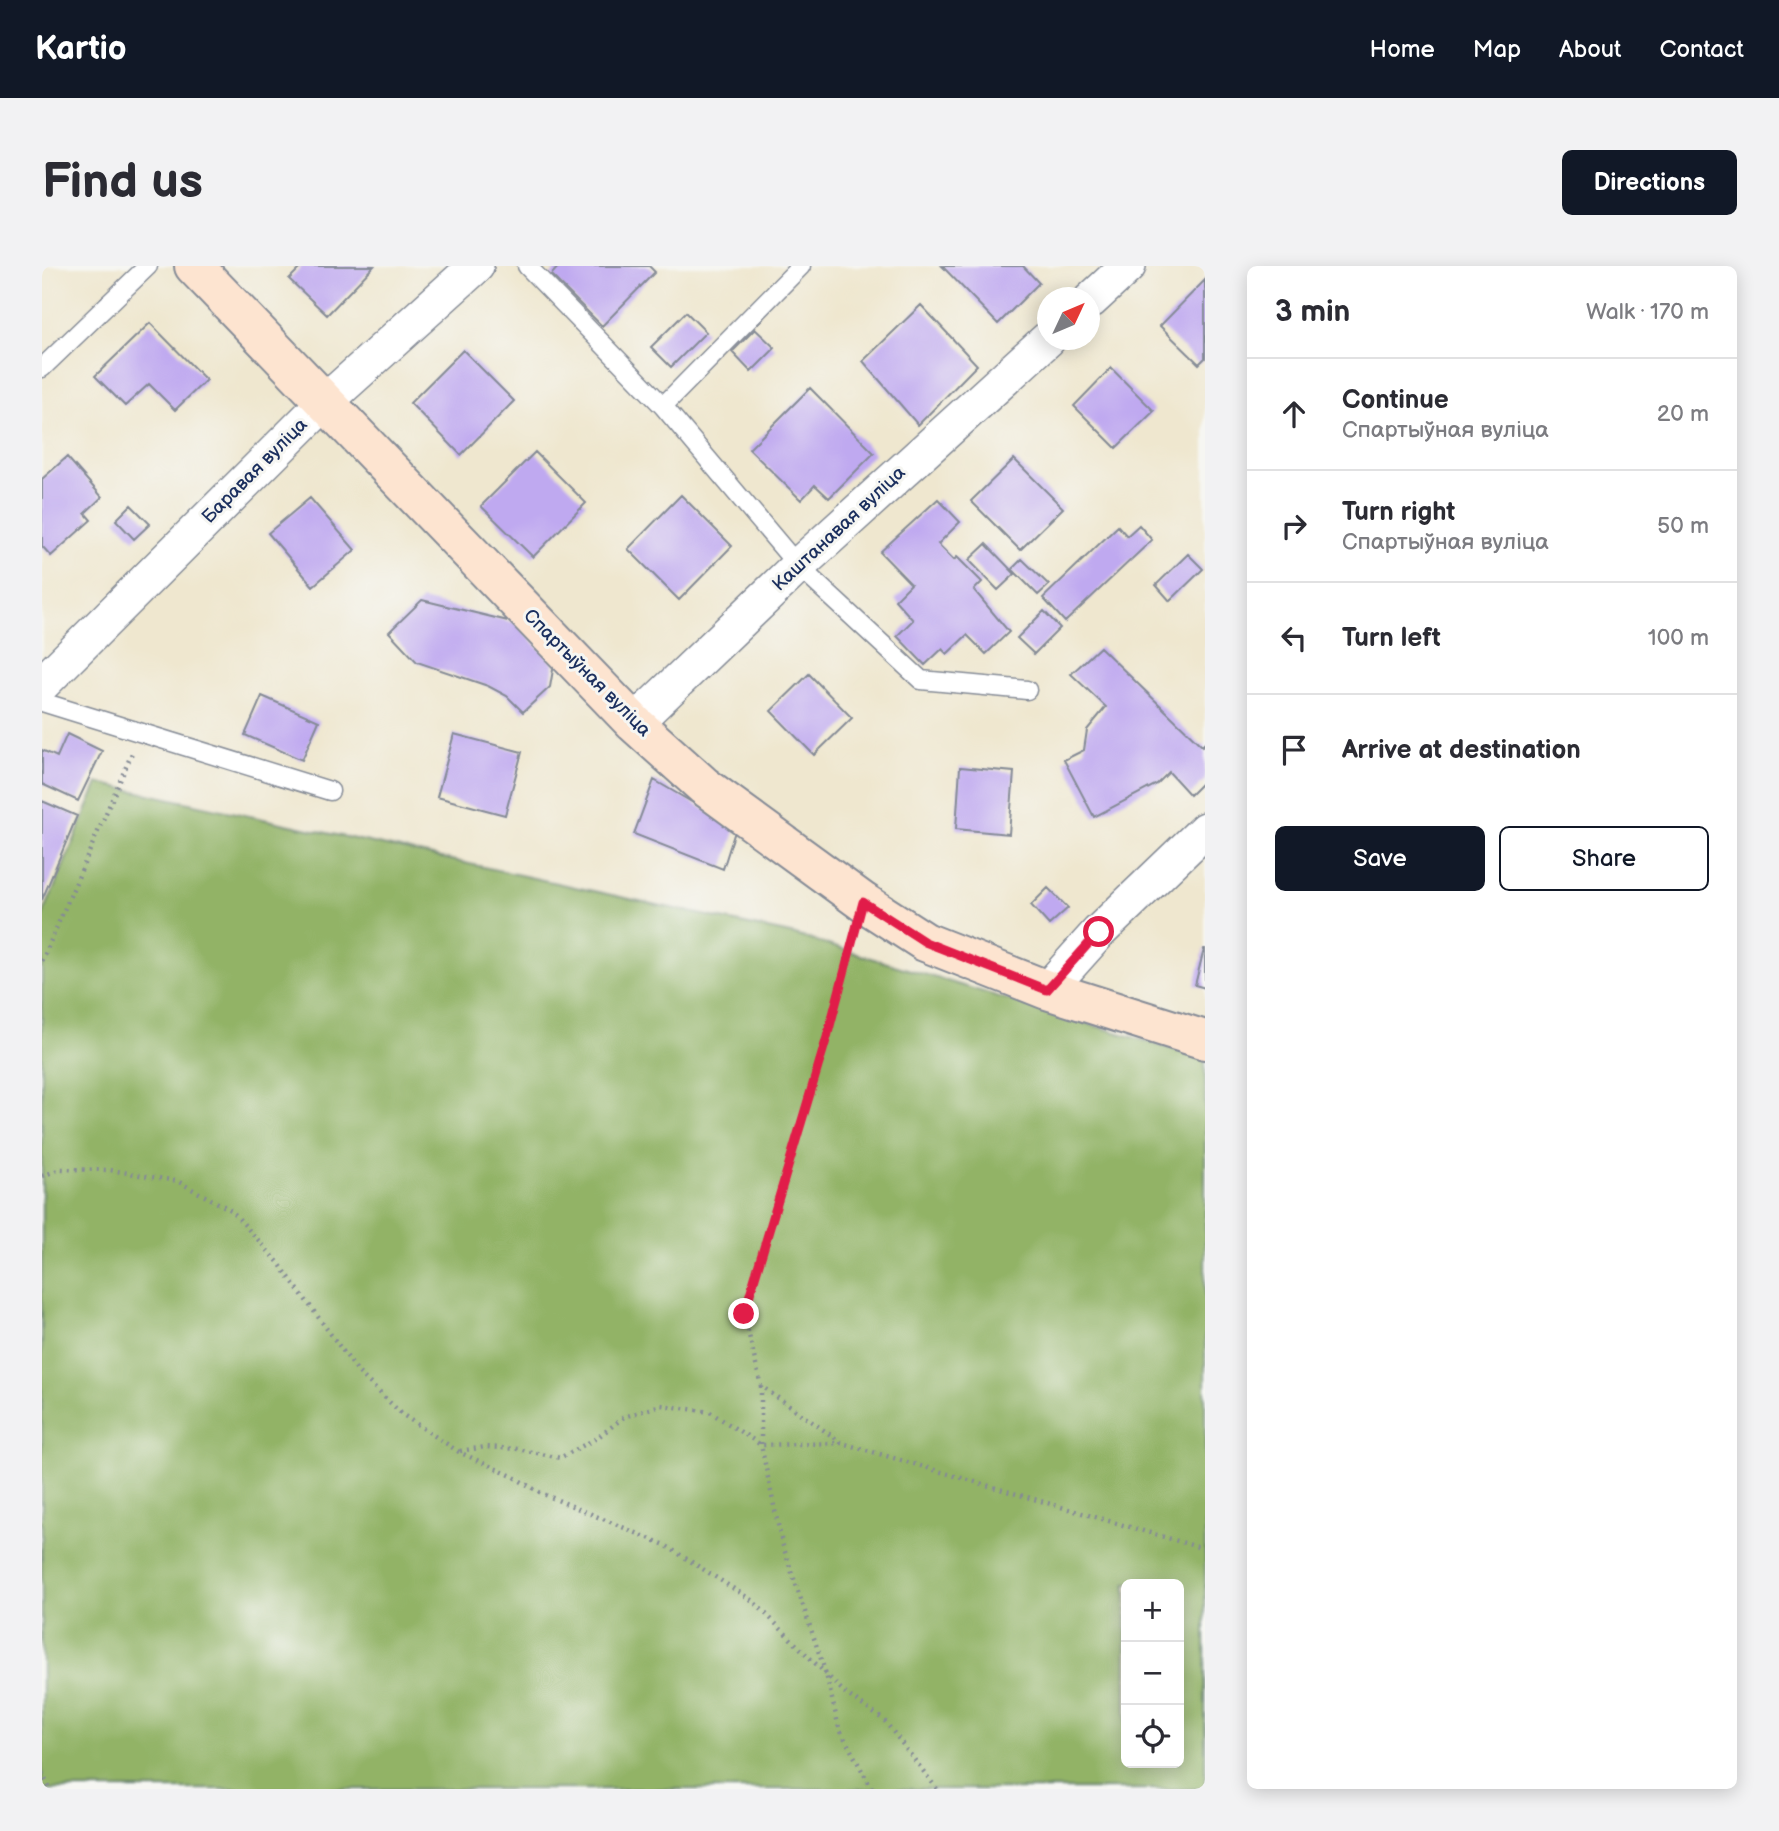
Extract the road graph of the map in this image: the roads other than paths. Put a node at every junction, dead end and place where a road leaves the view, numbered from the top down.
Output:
1 (149, 266) edge
2 (194, 266) edge
3 (476, 266) edge
4 (527, 266) edge
5 (801, 266) edge
6 (1128, 266) edge
7 (1100, 292) edge
8 (1037, 349) edge
9 (42, 368) edge
10 (324, 403) junction
11 (663, 406) junction
12 (798, 566) junction
13 (42, 684) edge
14 (1027, 690) dead end
15 (42, 702) edge
16 (634, 723) junction
17 (330, 791) dead end
18 (1205, 830) edge
19 (1047, 990) junction
20 (1205, 1040) edge

1 - 9 lane
2 - 10 street, Спартыўная вуліца
3 - 10 street, Баравая вуліца
4 - 11 lane
5 - 11 lane
6 - 7 street
8 - 12 street, Каштанавая вуліца
10 - 13 street, Баравая вуліца
10 - 16 street, Спартыўная вуліца
11 - 12 lane
12 - 14 lane
12 - 16 street, Каштанавая вуліца
15 - 17 lane
16 - 19 street, Спартыўная вуліца
18 - 19 street
19 - 20 street, Спартыўная вуліца

